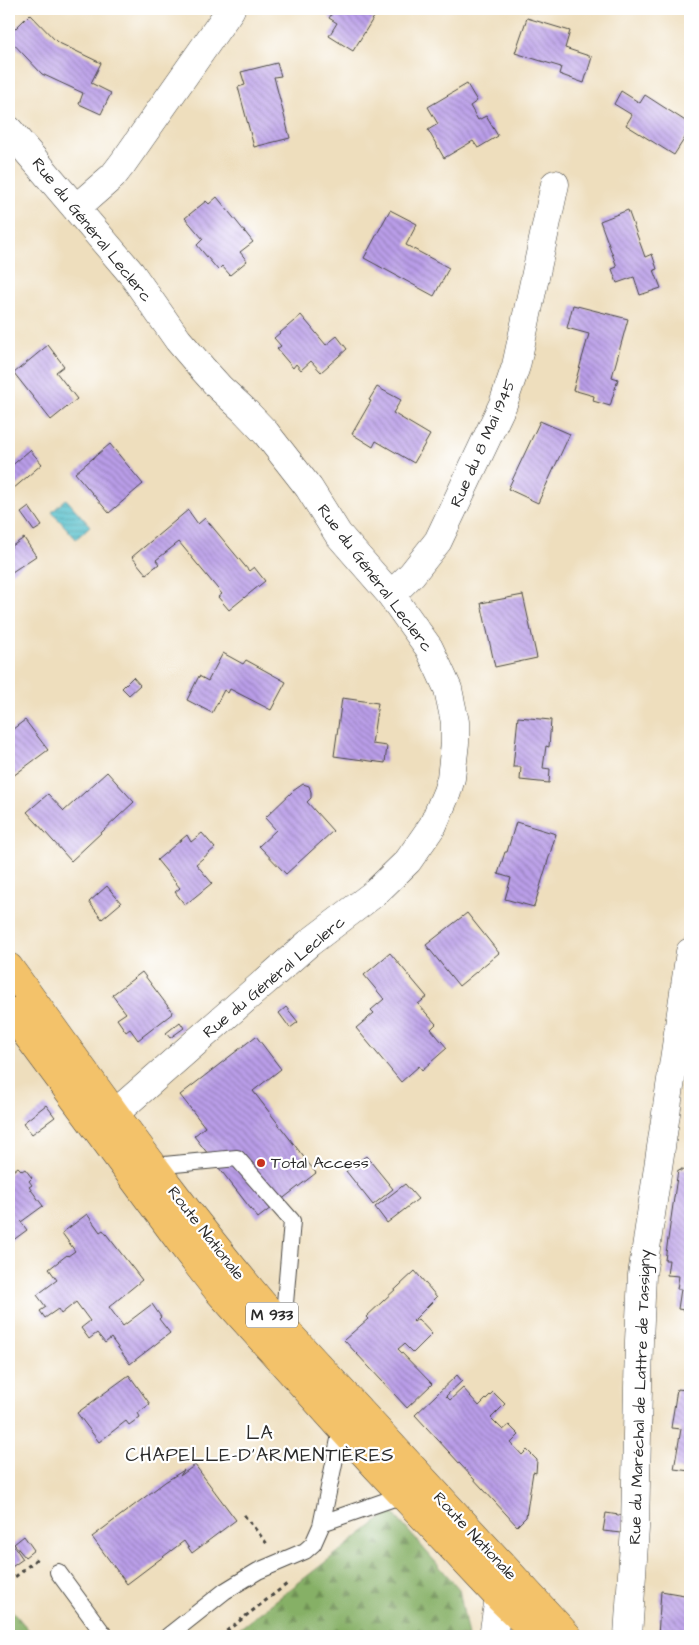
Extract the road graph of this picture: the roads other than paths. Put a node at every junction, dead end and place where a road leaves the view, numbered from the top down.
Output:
1 (231, 9) edge
2 (9, 130) edge
3 (555, 184) dead end
4 (76, 208) junction
5 (391, 595) junction
6 (690, 952) edge
7 (9, 967) edge
8 (9, 1011) edge
9 (106, 1122) junction
10 (154, 1166) junction
11 (283, 1327) junction
12 (347, 1396) junction
13 (341, 1428) junction
14 (403, 1495) junction
15 (443, 1501) junction
16 (322, 1523) junction
17 (58, 1572) dead end
18 (506, 1588) junction
19 (105, 1636) edge
20 (168, 1636) edge
21 (493, 1636) edge
22 (538, 1636) edge
23 (568, 1636) edge
24 (628, 1636) edge

1 - 4 street
2 - 4 street, Rue du Général Leclerc
3 - 5 street, Rue du 8 Mai 1945
4 - 5 street, Rue du Général Leclerc
5 - 9 street, Rue du Général Leclerc
6 - 24 street, Rue du Maréchal de Lattre de Tassigny
7 - 9 main road, Route Nationale / M 933
8 - 9 main road, Route Nationale / M 933
9 - 10 main road, Route Nationale / M 933
9 - 13 main road, Route Nationale / M 933
10 - 11 main road, Route Nationale / M 933
10 - 11 lane
11 - 12 main road, Route Nationale / M 933
12 - 13 lane
12 - 15 main road, Route Nationale / M 933
13 - 14 main road, Route Nationale / M 933
13 - 16 lane
14 - 15 lane
14 - 16 lane
14 - 18 main road, Route Nationale / M 933
15 - 18 main road, Route Nationale / M 933
16 - 20 lane
17 - 19 lane
18 - 21 street
18 - 22 main road, Route Nationale / M 933
18 - 23 main road, Route Nationale / M 933

